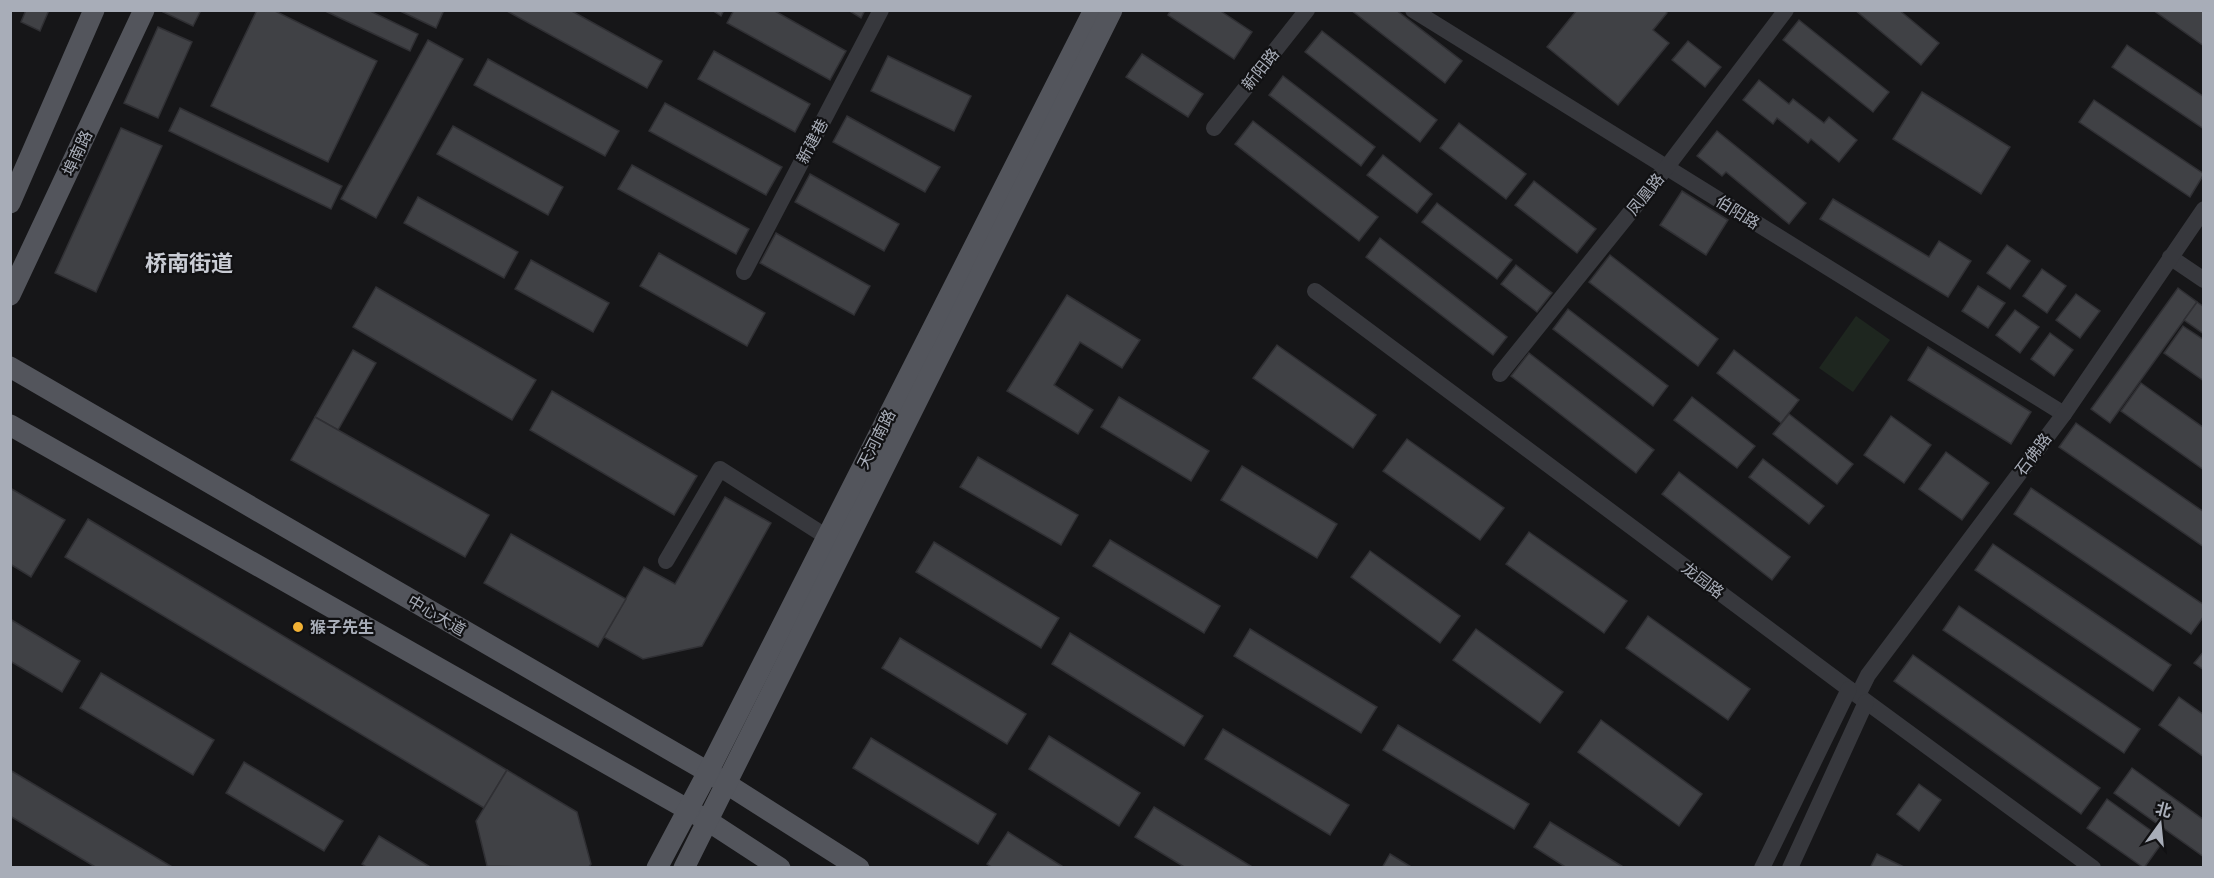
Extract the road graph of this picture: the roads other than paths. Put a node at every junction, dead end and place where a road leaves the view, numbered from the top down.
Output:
1 (94, 10) edge
2 (144, 10) edge
3 (880, 10) edge
4 (1094, 10) edge
5 (1112, 10) edge
6 (1307, 10) edge
7 (1413, 10) edge
8 (1786, 10) edge
9 (1214, 128) dead end
10 (1666, 168) junction
11 (10, 203) edge
12 (2204, 209) edge
13 (2170, 257) junction
14 (744, 272) dead end
15 (2204, 280) edge
16 (1315, 291) dead end
17 (10, 295) edge
18 (10, 367) edge
19 (1500, 374) dead end
20 (2064, 414) junction
21 (10, 425) edge
22 (827, 537) junction
23 (666, 561) dead end
24 (1858, 695) junction
25 (708, 772) junction
26 (726, 783) junction
27 (686, 810) junction
28 (708, 821) junction
29 (657, 867) edge
30 (684, 867) edge
31 (780, 867) edge
32 (859, 867) edge
33 (1762, 867) edge
34 (1790, 867) edge
35 (2092, 867) edge

1 - 11 main road
2 - 17 main road, 埠南路
3 - 14 street, 新建巷
4 - 22 main road, 天河南路
5 - 26 main road, 天河南路
6 - 9 street, 新阳路
7 - 10 street, 伯阳路
8 - 10 street, 凤凰路
10 - 19 street, 凤凰路
10 - 20 street, 伯阳路
12 - 13 street, 石佛路
13 - 15 street
13 - 20 street, 石佛路
16 - 24 street, 龙园路
18 - 25 main road, 中心大道
20 - 24 street, 石佛路
21 - 27 main road
22 - 23 street
22 - 25 main road, 天河南路
24 - 33 street, 石佛路
24 - 34 street, 石佛路
24 - 35 street, 龙园路
25 - 26 main road, 中心大道
25 - 27 main road, 天河南路
26 - 28 main road, 天河南路
26 - 32 main road, 中心大道
27 - 28 main road
27 - 29 main road, 天河南路
28 - 30 main road, 天河南路
28 - 31 main road

